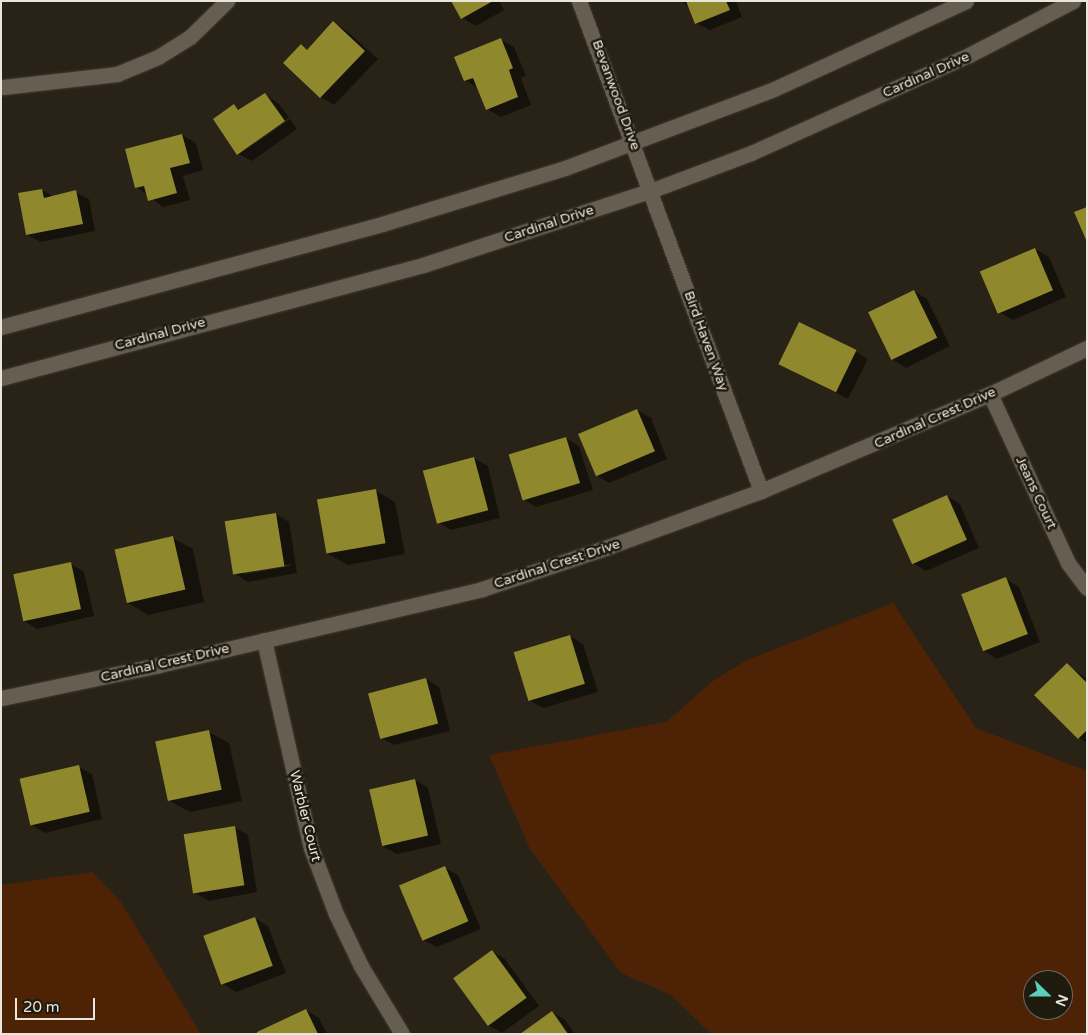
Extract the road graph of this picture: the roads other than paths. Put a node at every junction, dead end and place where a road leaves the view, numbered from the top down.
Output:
1 (227, 1) edge
2 (579, 1) edge
3 (966, 1) edge
4 (1073, 1) edge
5 (3, 87) dead end
6 (632, 142) junction
7 (650, 190) junction
8 (1, 327) edge
9 (1087, 348) edge
10 (1, 378) edge
11 (990, 394) junction
12 (761, 491) junction
13 (1087, 588) edge
14 (264, 640) junction
15 (1, 698) edge
16 (402, 1034) edge

1 - 5 street
2 - 6 street, Bevanwood Drive
3 - 6 street
4 - 7 street, Cardinal Drive
6 - 7 street, Bevanwood Drive
6 - 8 street
7 - 10 street, Cardinal Drive
7 - 12 street, Bird Haven Way
9 - 11 street, Cardinal Crest Drive
11 - 12 street, Cardinal Crest Drive
11 - 13 street, Jeans Court
12 - 14 street, Cardinal Crest Drive
14 - 15 street, Cardinal Crest Drive
14 - 16 street, Warbler Court

